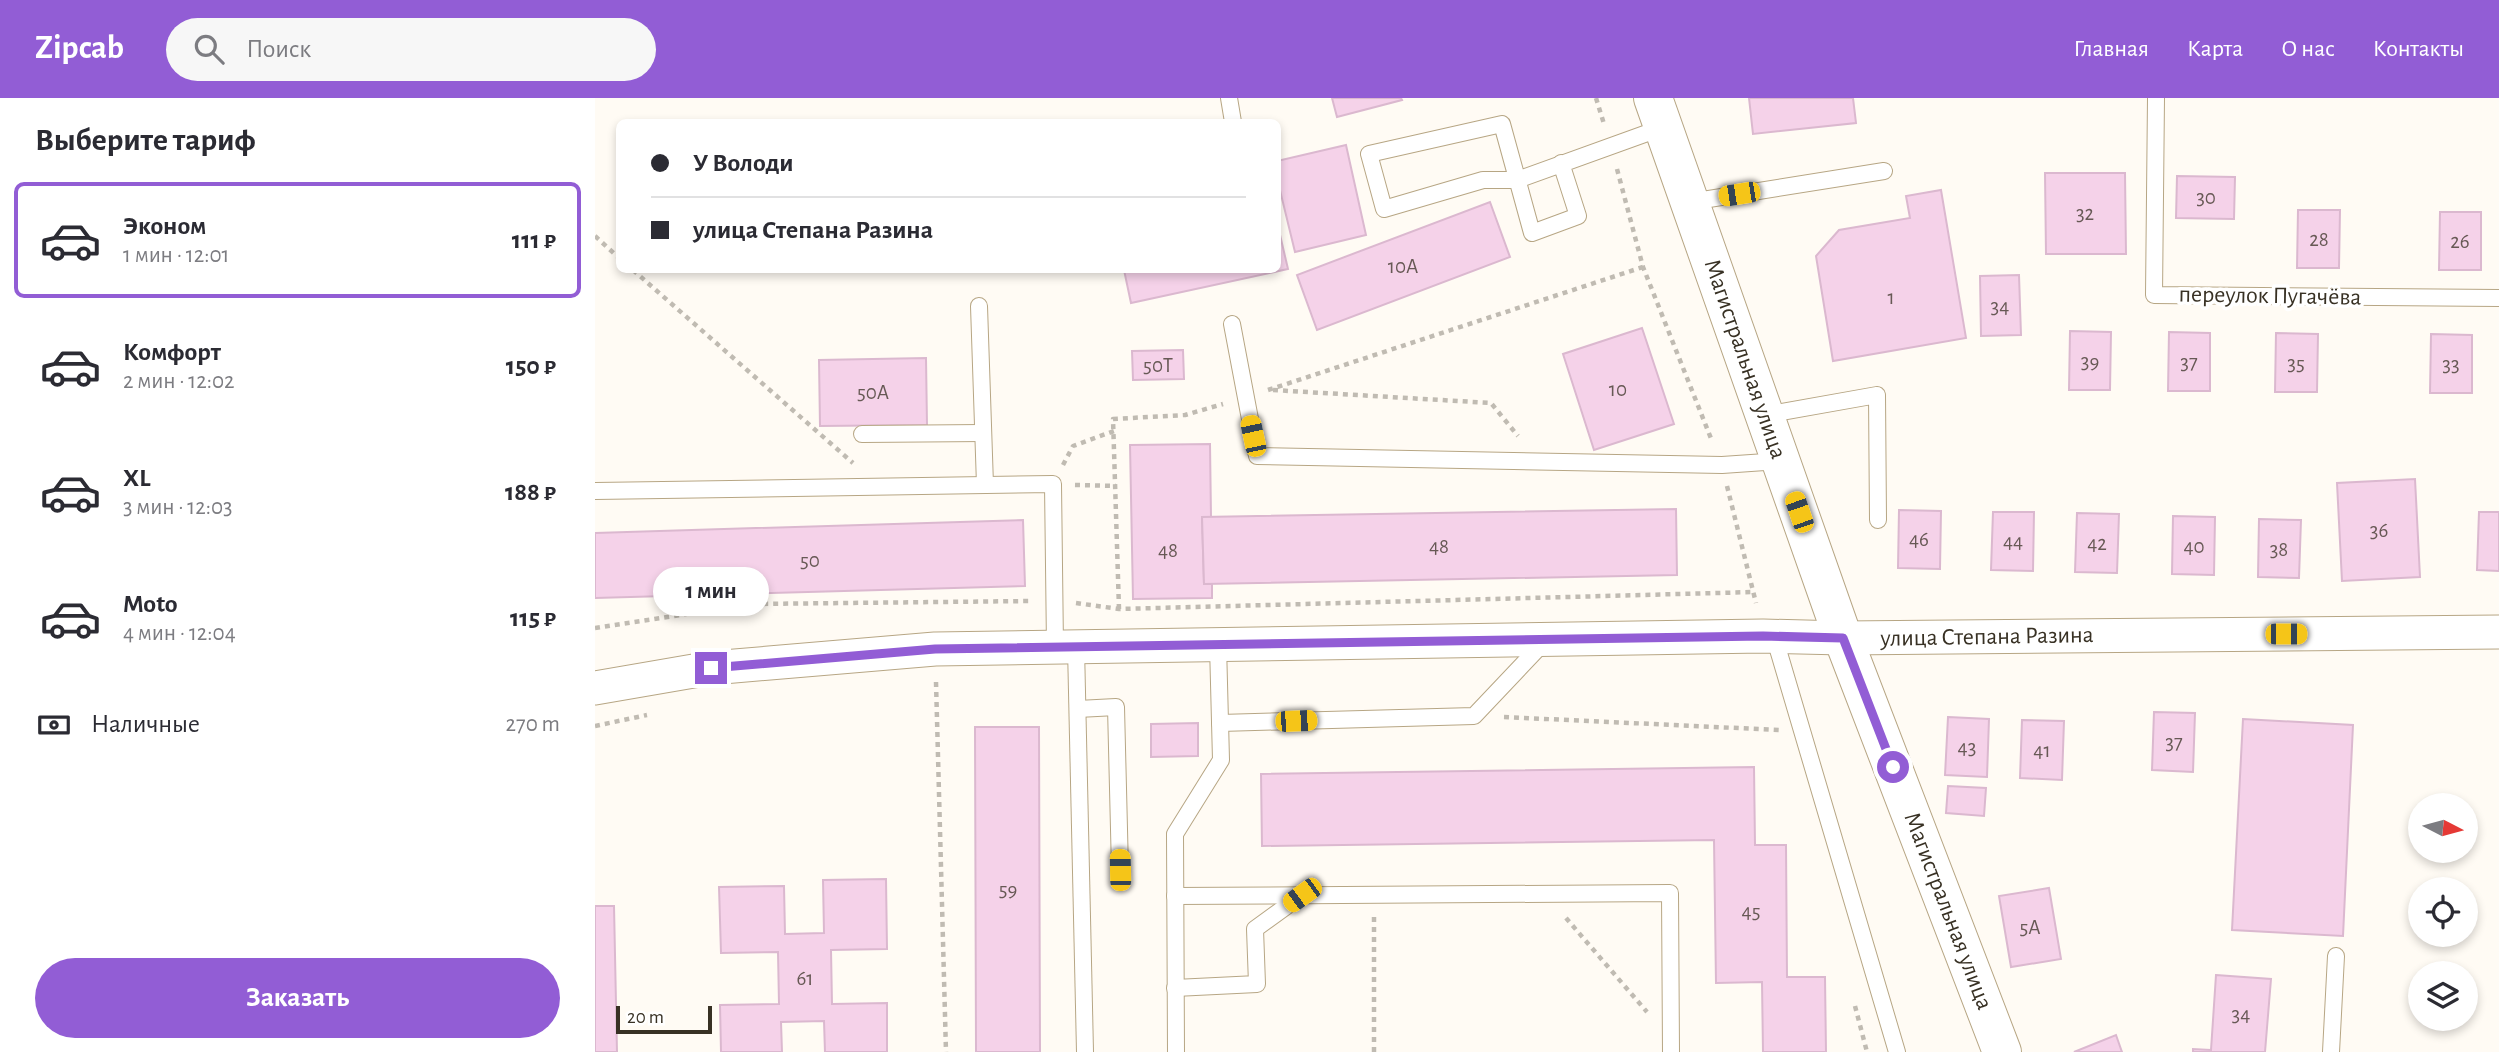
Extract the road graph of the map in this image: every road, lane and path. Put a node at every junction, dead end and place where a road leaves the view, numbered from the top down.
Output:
1 (1229, 98) edge
2 (1596, 98) edge
3 (2156, 98) edge
4 (1658, 112) edge
5 (1232, 119) edge
6 (1610, 146) junction
7 (1561, 163) junction
8 (1884, 172) dead end
9 (1517, 180) junction
10 (1690, 202) junction
11 (595, 236) edge
12 (616, 255) edge
13 (1643, 267) junction
14 (636, 273) edge
15 (2499, 298) edge
16 (979, 306) dead end
17 (1232, 324) dead end
18 (1269, 390) junction
19 (1245, 398) junction
20 (1765, 415) junction
21 (1114, 431) junction
22 (983, 433) junction
23 (862, 434) dead end
24 (1538, 461) junction
25 (1781, 461) junction
26 (1722, 465) junction
27 (1053, 484) junction
28 (985, 485) junction
29 (879, 486) junction
30 (1117, 486) junction
31 (595, 491) edge
32 (1878, 520) dead end
33 (1753, 592) dead end
34 (1055, 600) junction
35 (1119, 609) junction
36 (595, 623) edge
37 (604, 626) junction
38 (595, 628) edge
39 (2499, 632) edge
40 (1774, 636) junction
41 (1843, 638) junction
42 (1547, 639) junction
43 (1218, 645) junction
44 (1066, 647) junction
45 (935, 649) junction
46 (949, 684) dead end
47 (923, 685) dead end
48 (936, 685) junction
49 (595, 688) edge
50 (1078, 709) junction
51 (648, 715) dead end
52 (1474, 716) junction
53 (1220, 723) junction
54 (595, 726) edge
55 (1783, 730) dead end
56 (1120, 870) dead end
57 (1545, 894) junction
58 (1302, 895) junction
59 (1374, 895) junction
60 (1175, 896) junction
61 (2336, 956) dead end
62 (1175, 988) junction
63 (1670, 1046) edge
64 (946, 1052) edge
65 (1084, 1052) edge
66 (1176, 1052) edge
67 (1374, 1052) edge
68 (1898, 1052) edge
69 (2002, 1052) edge
70 (2331, 1052) edge

1 - 5 lane
2 - 6 path
3 - 15 lane, переулок Пугачёва
4 - 6 lane
4 - 10 street, Магистральная улица
6 - 7 lane
6 - 13 path
7 - 9 lane
7 - 9 lane
8 - 10 lane
9 - 9 lane
10 - 20 street, Магистральная улица
11 - 12 path
13 - 18 path
13 - 26 path
14 - 29 path
16 - 22 lane
17 - 19 lane
18 - 19 path
18 - 24 path
19 - 21 path
19 - 24 lane
20 - 25 street, Магистральная улица
20 - 32 lane
21 - 27 path
21 - 30 path
22 - 23 lane
22 - 28 lane
24 - 26 lane
25 - 26 lane
25 - 41 street, Магистральная улица
27 - 28 lane
27 - 30 path
27 - 34 lane
28 - 29 lane
29 - 31 lane
30 - 35 path
33 - 35 path
34 - 35 path
34 - 37 path
34 - 44 lane
36 - 37 path
37 - 38 path
39 - 41 street, улица Степана Разина
40 - 41 street, улица Степана Разина
40 - 42 street, улица Степана Разина
40 - 68 lane
41 - 69 street, Магистральная улица
42 - 43 street, улица Степана Разина
42 - 52 lane
43 - 44 street, улица Степана Разина
43 - 53 lane
44 - 45 street, улица Степана Разина
44 - 50 lane
45 - 48 path
45 - 49 street, улица Степана Разина
46 - 48 path
47 - 48 path
48 - 64 path
50 - 56 lane
50 - 65 lane
51 - 54 path
52 - 53 lane
52 - 55 path
53 - 60 lane
57 - 59 lane
57 - 63 path
57 - 63 lane
58 - 59 lane
58 - 60 lane
58 - 62 lane
59 - 67 path
60 - 62 lane
61 - 70 lane
62 - 66 lane

